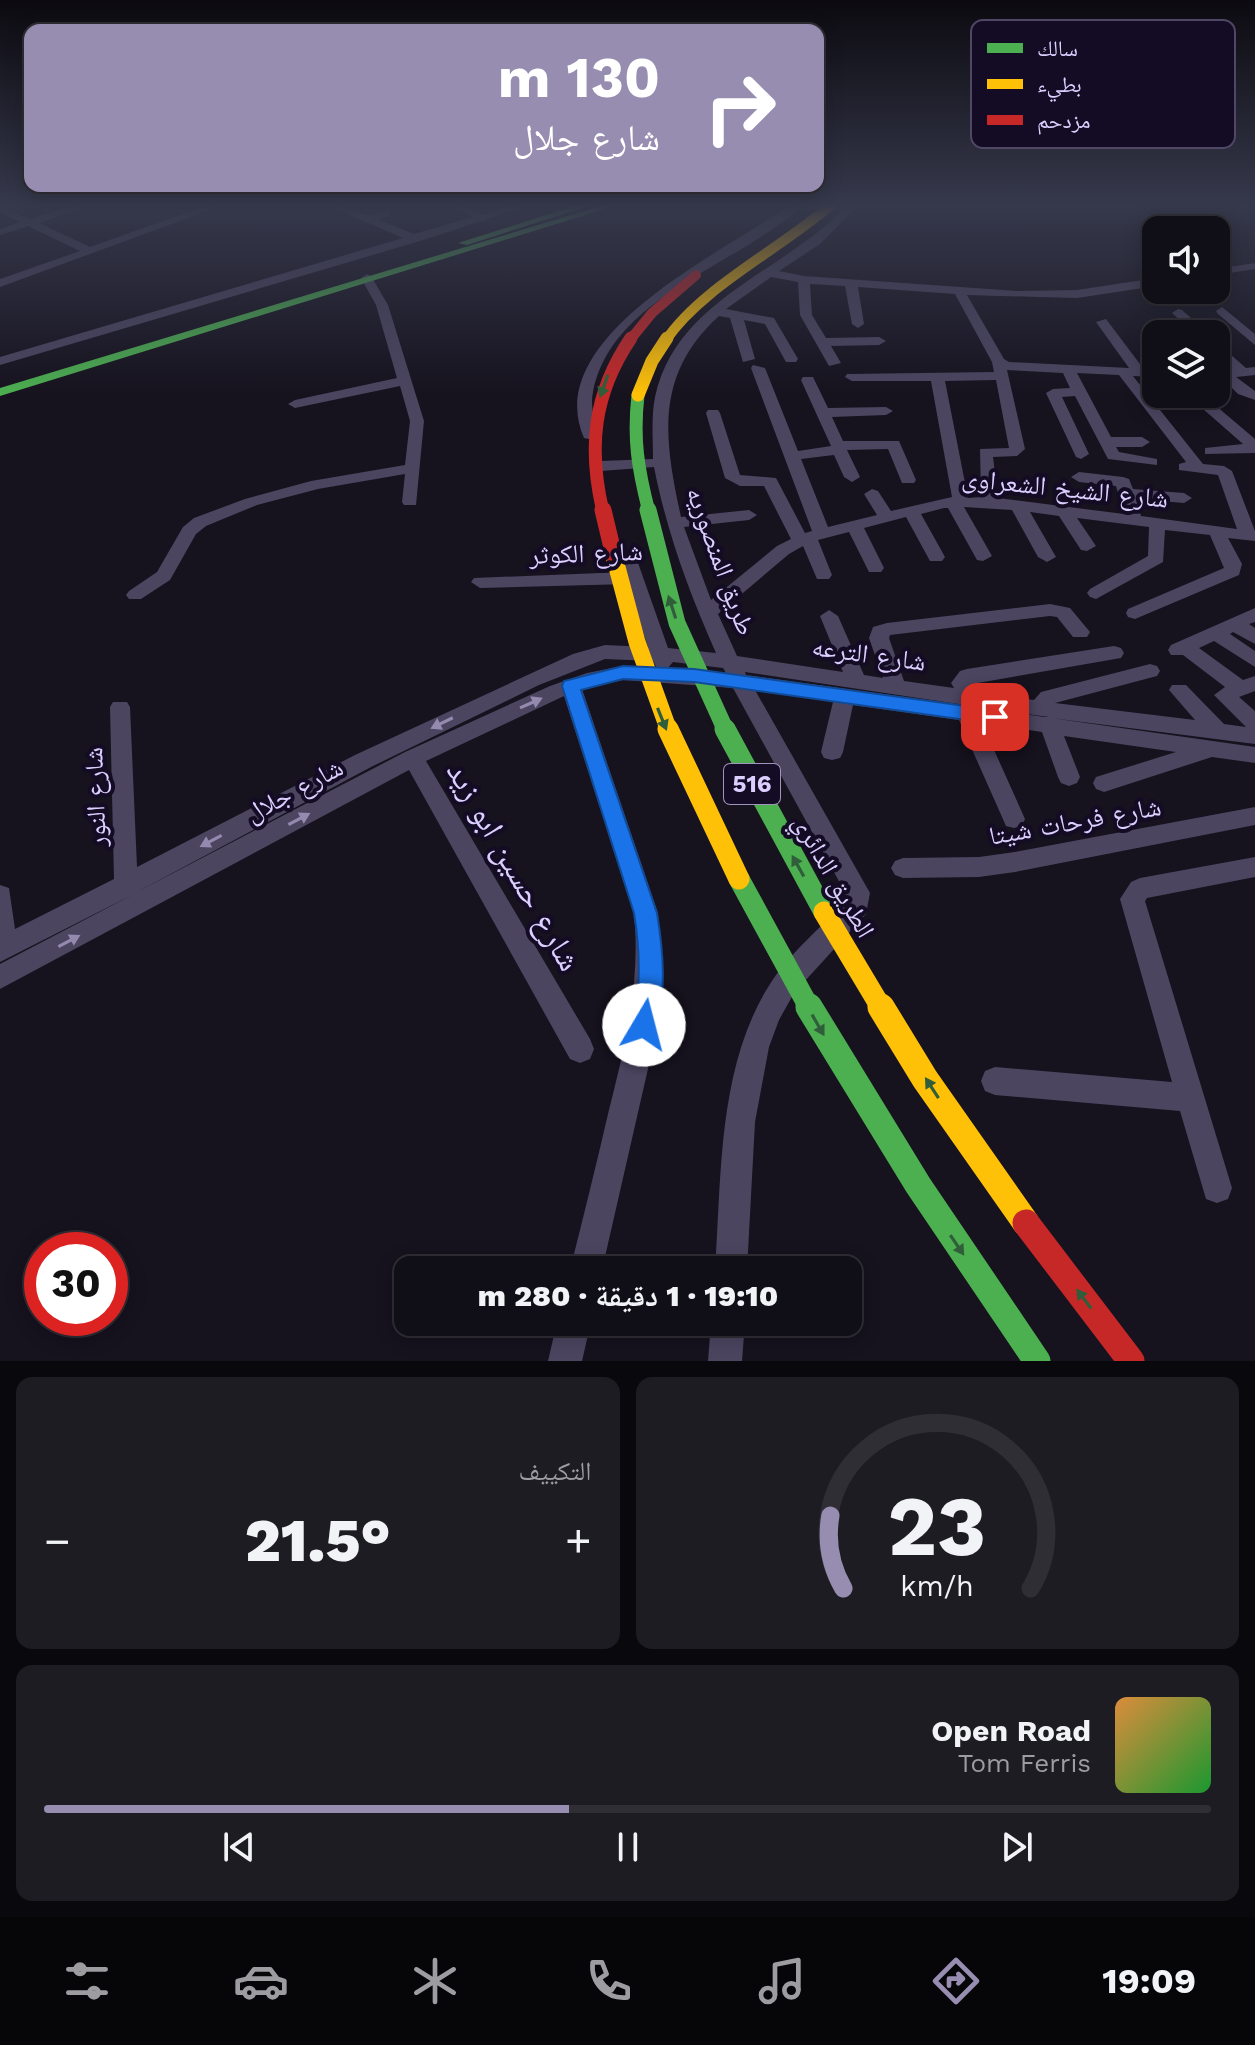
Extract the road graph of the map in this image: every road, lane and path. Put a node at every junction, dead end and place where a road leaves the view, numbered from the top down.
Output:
1 (43, 268) edge
2 (319, 268) edge
3 (384, 268) edge
4 (387, 268) edge
5 (389, 268) edge
6 (706, 268) edge
7 (711, 268) edge
8 (750, 268) edge
9 (773, 268) edge
10 (373, 272) junction
11 (766, 272) junction
12 (804, 280) junction
13 (0, 283) edge
14 (851, 284) junction
15 (1142, 284) edge
16 (960, 293) junction
17 (714, 311) junction
18 (1222, 311) dead end
19 (1178, 313) dead end
20 (736, 315) junction
21 (1186, 320) edge
22 (1102, 322) dead end
23 (1254, 334) edge
24 (856, 338) junction
25 (879, 341) dead end
26 (822, 342) junction
27 (1230, 357) edge
28 (791, 359) dead end
29 (0, 361) edge
30 (834, 363) dead end
31 (1001, 369) junction
32 (1068, 370) junction
33 (1131, 372) junction
34 (1142, 372) edge
35 (1249, 372) edge
36 (937, 376) junction
37 (852, 377) dead end
38 (0, 380) edge
39 (808, 380) dead end
40 (405, 381) junction
41 (1230, 381) edge
42 (0, 392) edge
43 (1081, 392) junction
44 (1255, 396) edge
45 (295, 404) dead end
46 (1209, 408) edge
47 (886, 411) dead end
48 (713, 413) dead end
49 (823, 413) junction
50 (1106, 442) junction
51 (1142, 442) dead end
52 (839, 448) junction
53 (1255, 448) edge
54 (1210, 451) dead end
55 (1081, 454) dead end
56 (792, 456) junction
57 (1152, 462) dead end
58 (663, 463) junction
59 (601, 466) junction
60 (413, 468) junction
61 (852, 477) dead end
62 (1079, 477) dead end
63 (908, 480) dead end
64 (1127, 493) junction
65 (872, 494) dead end
66 (1184, 498) dead end
67 (410, 502) dead end
68 (957, 502) junction
69 (990, 502) junction
70 (1018, 505) junction
71 (911, 511) junction
72 (1064, 511) junction
73 (749, 515) dead end
74 (887, 518) junction
75 (1134, 520) junction
76 (1157, 522) junction
77 (675, 523) junction
78 (855, 526) junction
79 (1216, 530) junction
80 (1252, 535) edge
81 (810, 537) junction
82 (1087, 546) dead end
83 (983, 556) dead end
84 (936, 557) dead end
85 (1047, 557) dead end
86 (875, 568) dead end
87 (693, 574) junction
88 (823, 575) dead end
89 (636, 577) junction
90 (480, 582) dead end
91 (1096, 593) dead end
92 (135, 595) dead end
93 (707, 613) junction
94 (1135, 613) dead end
95 (1255, 614) edge
96 (829, 616) dead end
97 (1234, 624) junction
98 (1080, 632) dead end
99 (1215, 633) junction
100 (1255, 637) edge
101 (1114, 653) dead end
102 (1255, 660) edge
103 (620, 662) junction
104 (731, 662) junction
105 (663, 664) junction
106 (1150, 671) dead end
107 (740, 681) junction
108 (1248, 685) edge
109 (571, 686) junction
110 (896, 687) junction
111 (851, 688) junction
112 (1179, 690) dead end
113 (969, 706) junction
114 (120, 707) dead end
115 (1047, 717) junction
116 (1255, 723) edge
117 (1255, 736) edge
118 (1215, 740) junction
119 (832, 752) dead end
120 (1255, 755) edge
121 (413, 758) junction
122 (1069, 777) dead end
123 (1104, 783) dead end
124 (1255, 816) edge
125 (1014, 819) dead end
126 (250, 832) junction
127 (1255, 867) edge
128 (903, 868) dead end
129 (126, 886) junction
130 (0, 896) edge
131 (2, 949) edge
132 (0, 977) edge
133 (580, 1049) dead end
134 (995, 1081) dead end
135 (1190, 1098) junction
136 (1217, 1188) dead end
137 (589, 1256) edge
138 (732, 1256) edge
139 (571, 1336) edge
140 (727, 1336) edge
141 (565, 1361) edge
142 (725, 1361) edge
143 (1037, 1361) edge
144 (1131, 1361) edge

1 - 13 street
2 - 29 street
3 - 10 main road
4 - 10 main road
5 - 10 main road
6 - 59 street
7 -> 143 main road, 516, bridge
144 -> 8 main road, الطريق الدائري / 516, bridge
9 - 11 street, طريق المنصوريه
10 - 38 main road
10 - 40 street
10 - 42 main road
11 - 12 street
11 - 17 street, طريق المنصوريه
12 - 14 street
12 - 26 street
14 - 16 street
14 - 24 street
15 - 16 street
16 - 31 street
17 - 20 street
17 - 58 street, طريق المنصوريه
18 - 23 street
19 - 21 street
20 - 28 street
20 - 56 street
22 - 33 street
24 - 25 street
24 - 26 street
26 - 30 street
27 - 35 street
31 - 32 street
31 - 36 street
31 - 69 street
32 - 33 street
32 - 43 street
33 - 34 street
33 - 80 street
36 - 37 street
36 - 68 street
39 - 49 street
40 - 45 street
40 - 60 street
41 - 44 street
43 - 50 street
43 - 55 street
46 - 53 street
47 - 49 street
48 - 81 street
49 - 52 street
50 - 51 street
50 - 57 street
52 - 56 street
52 - 61 street
52 - 63 street
53 - 54 street
56 - 81 street
58 - 59 street
58 - 77 street, طريق المنصوريه
59 - 89 street
60 - 67 street
60 - 92 street
62 - 64 street
64 - 66 street
64 - 75 street
65 - 74 street
68 - 69 street, شارع الشيخ الشعراوى
68 - 71 street, شارع الشيخ الشعراوى
68 - 83 street
69 - 70 street, شارع الشيخ الشعراوى
70 - 72 street, شارع الشيخ الشعراوى
70 - 85 street
71 - 74 street, شارع الشيخ الشعراوى
71 - 84 street
72 - 75 street, شارع الشيخ الشعراوى
72 - 82 street
73 - 77 street
74 - 78 street, شارع الشيخ الشعراوى
75 - 76 street, شارع الشيخ الشعراوى
76 - 79 street, شارع الشيخ الشعراوى
76 - 91 street
77 - 87 street, طريق المنصوريه
78 - 81 street, شارع الشيخ الشعراوى
78 - 86 street
79 - 80 street, شارع الشيخ الشعراوى
79 - 94 street
81 - 88 street
81 - 93 street, شارع الشيخ الشعراوى
87 - 89 street, شارع الكوثر
87 - 93 street, طريق المنصوريه
89 - 90 street, شارع الكوثر
89 - 105 street
93 - 104 street, طريق المنصوريه
95 - 97 street
96 - 111 street
97 - 99 street
97 - 100 street
98 - 110 street
99 - 102 street
99 - 108 street
101 - 113 street
103 - 105 street, شارع الترعه
103 - 109 street, شارع جلال
103 -> 126 street, شارع جلال
104 - 105 street, شارع الترعه
104 - 107 street, طريق المنصوريه
104 - 111 street, شارع الترعه
105 - 107 street, شارع الترعه
106 - 115 street
107 - 111 street, شارع الترعه
107 - 138 street, طريق المنصوريه
108 - 116 street
121 -> 109 street, شارع جلال
109 - 137 street
110 - 111 street, شارع الترعه
110 - 113 street, شارع الترعه
111 - 113 street, شارع الترعه
111 - 119 street
112 - 118 street
113 - 115 street, شارع الترعه
113 - 125 street
114 - 129 street, شارع النور
115 - 118 street, شارع الترعه
115 - 122 street
117 - 118 street, شارع الترعه
118 - 120 street, شارع الترعه
118 - 123 street
126 -> 121 street, شارع جلال
121 - 133 street, شارع حسين ابو زيد
124 - 128 street, شارع فرحات شيتا
126 -> 129 street, شارع جلال
132 -> 126 street, شارع جلال
127 - 135 street
129 - 131 street, شارع جلال
130 - 131 street
134 - 135 street
135 - 136 street
139 - 141 street
140 - 142 street

